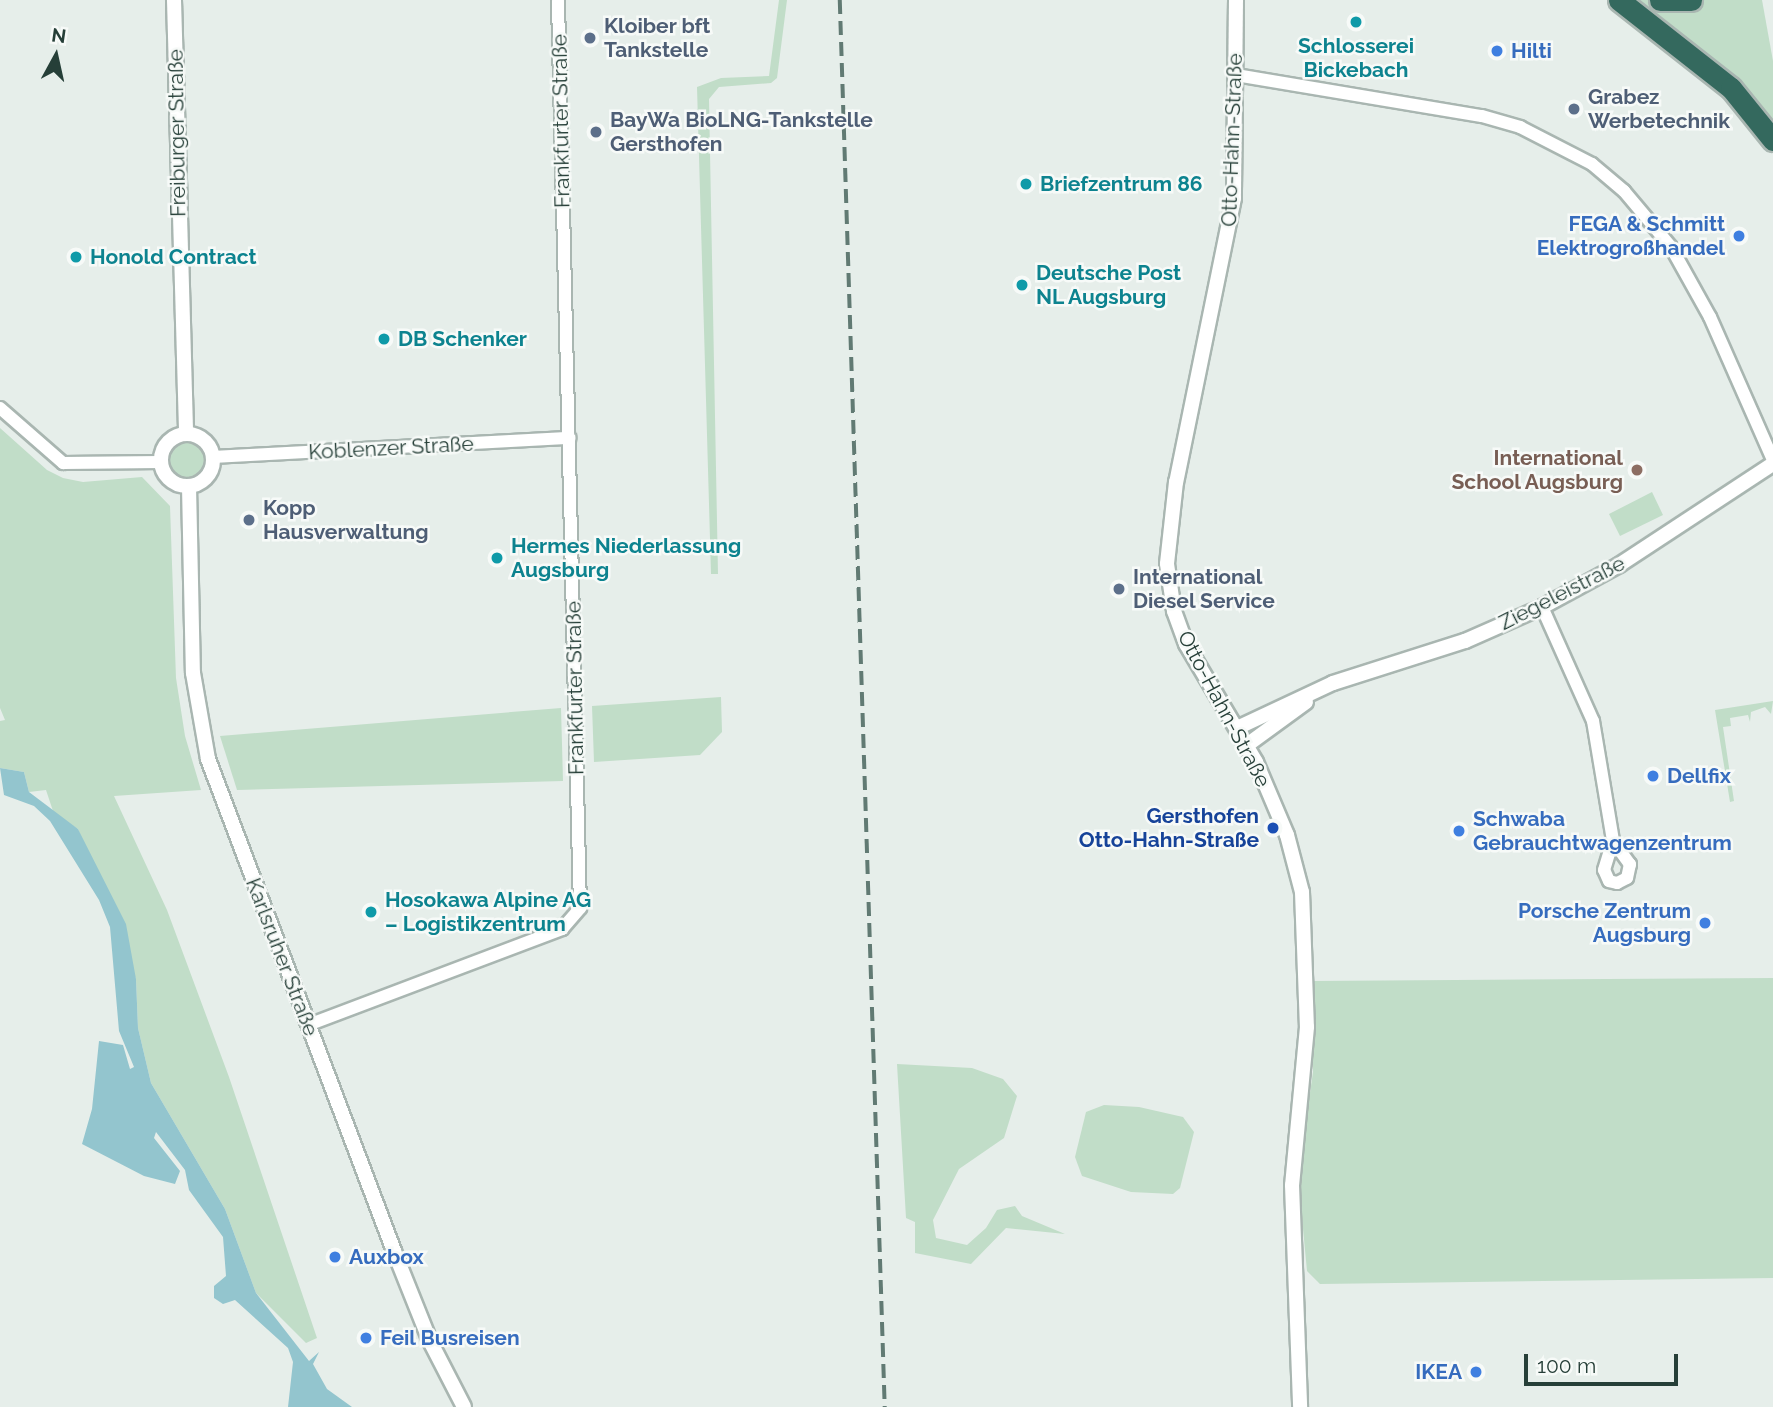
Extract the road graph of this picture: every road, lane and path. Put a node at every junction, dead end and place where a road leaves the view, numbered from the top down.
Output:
1 (174, 0) edge
2 (558, 0) edge
3 (1236, 0) edge
4 (1619, 0) edge
5 (1660, 0) edge
6 (1691, 0) edge
7 (1236, 75) junction
8 (1773, 140) edge
9 (0, 408) edge
10 (186, 434) junction
11 (569, 438) junction
12 (214, 457) junction
13 (161, 462) junction
14 (1773, 462) edge
15 (188, 486) junction
16 (1542, 607) junction
17 (1333, 683) junction
18 (1237, 728) junction
19 (1247, 745) junction
20 (1613, 841) dead end
21 (308, 1025) junction
22 (464, 1407) edge
23 (1300, 1407) edge

1 - 10 street, Freiburger Straße
2 - 11 street, Frankfurter Straße
3 - 7 street, Otto-Hahn-Straße
4 - 8 highway
5 - 6 highway
7 - 14 street
7 - 18 street, Otto-Hahn-Straße
9 - 13 street
10 - 12 street
10 - 13 street
11 - 12 street, Koblenzer Straße
11 - 21 street, Frankfurter Straße
12 - 15 street
13 - 15 street
14 - 16 street, Ziegeleistraße
15 - 21 street, Karlsruher Straße
16 - 17 street, Ziegeleistraße
16 - 20 street
17 - 18 street, Ziegeleistraße
17 - 19 street, Ziegeleistraße
18 - 19 street, Otto-Hahn-Straße
19 - 23 street, Otto-Hahn-Straße
21 - 22 street, Karlsruher Straße

